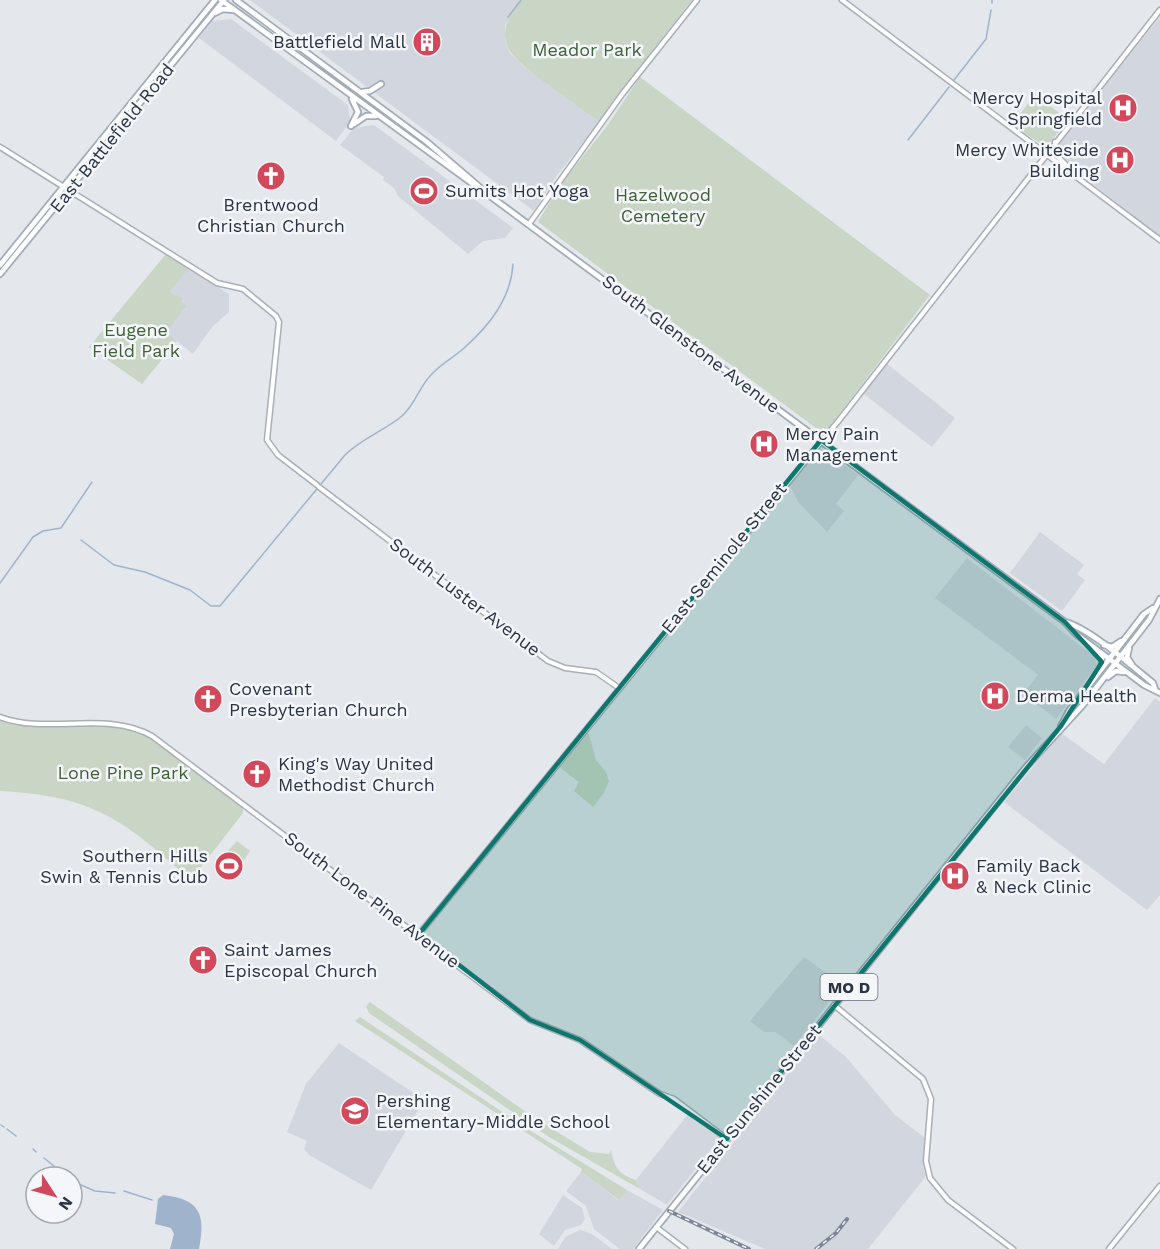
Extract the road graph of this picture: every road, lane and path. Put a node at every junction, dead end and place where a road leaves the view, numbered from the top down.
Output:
1 (208, 0) edge
2 (215, 0) edge
3 (222, 0) edge
4 (236, 0) edge
5 (243, 0) edge
6 (697, 0) edge
7 (842, 0) edge
8 (1160, 10) edge
9 (236, 11) junction
10 (250, 11) junction
11 (204, 14) junction
12 (211, 17) junction
13 (381, 84) dead end
14 (357, 90) junction
15 (345, 92) junction
16 (376, 95) dead end
17 (379, 106) junction
18 (379, 117) junction
19 (1054, 142) junction
20 (0, 147) edge
21 (1046, 153) junction
22 (1075, 176) junction
23 (67, 189) junction
24 (490, 196) junction
25 (529, 224) junction
26 (1160, 240) edge
27 (0, 266) edge
28 (0, 274) edge
29 (821, 441) junction
30 (1160, 599) edge
31 (1153, 608) junction
32 (1144, 614) junction
33 (1065, 622) junction
34 (1076, 634) junction
35 (1101, 644) junction
36 (1130, 645) junction
37 (1114, 654) junction
38 (1120, 658) junction
39 (1110, 659) junction
40 (1115, 663) junction
41 (1098, 674) junction
42 (1131, 675) junction
43 (1149, 681) junction
44 (619, 688) junction
45 (1158, 691) edge
46 (1082, 706) junction
47 (0, 717) edge
48 (1061, 726) junction
49 (419, 934) junction
50 (834, 1005) junction
51 (727, 1139) junction
52 (1160, 1185) edge
53 (656, 1227) junction
54 (639, 1249) edge
55 (685, 1249) edge
56 (1013, 1249) edge
57 (1109, 1249) edge

1 - 11 main road
2 - 11 main road, East Battlefield Road
3 - 9 main road, South Glenstone Avenue
3 - 12 main road, East Battlefield Road
4 - 10 main road, South Glenstone Avenue
5 - 10 main road
6 - 25 street
7 - 21 street
8 - 19 street, East Seminole Street
9 - 12 main road
9 - 15 main road, South Glenstone Avenue
10 - 14 main road, South Glenstone Avenue
11 - 23 main road, East Battlefield Road
12 - 23 main road, East Battlefield Road
13 - 14 main road
14 - 17 main road, South Glenstone Avenue
15 - 18 main road, South Glenstone Avenue
15 - 18 main road
16 - 17 main road
17 - 24 main road, South Glenstone Avenue
18 - 24 main road, South Glenstone Avenue
19 - 21 street, East Seminole Street
19 - 22 street
20 - 23 street, South Luster Avenue
21 - 22 street
21 - 29 street, East Seminole Street
22 - 26 street
23 - 27 main road, East Battlefield Road
23 - 28 main road, East Battlefield Road
23 - 44 street, South Luster Avenue
24 - 25 main road, South Glenstone Avenue
25 - 29 main road, South Glenstone Avenue
29 - 33 main road, South Glenstone Avenue
29 - 44 street, East Seminole Street
30 - 31 main road, East Sunshine Street
31 - 32 main road, East Sunshine Street
31 - 36 main road, East Sunshine Street
32 - 35 main road
32 - 37 main road, East Sunshine Street
33 - 34 main road, South Glenstone Avenue
33 - 35 main road, South Glenstone Avenue
34 - 39 main road, South Glenstone Avenue
34 - 41 main road
35 - 37 main road, South Glenstone Avenue
36 - 38 main road, East Sunshine Street
36 - 43 main road
37 - 38 main road, South Glenstone Avenue
37 - 39 main road, East Sunshine Street
38 - 40 main road, East Sunshine Street
38 - 43 main road, South Glenstone Avenue
39 - 40 main road, South Glenstone Avenue
39 - 41 main road, East Sunshine Street / MO D
40 - 42 main road, South Glenstone Avenue
40 - 46 main road, East Sunshine Street / MO D
41 - 48 main road, East Sunshine Street / MO D
42 - 45 main road, South Glenstone Avenue
42 - 46 main road
43 - 45 main road, South Glenstone Avenue
44 - 49 street, East Seminole Street
46 - 48 main road, East Sunshine Street / MO D
47 - 49 street, South Lone Pine Avenue
48 - 50 main road, East Sunshine Street / MO D
49 - 51 street, South Lone Pine Avenue
50 - 51 main road, East Sunshine Street / MO D
50 - 56 street
51 - 53 main road, East Sunshine Street / MO D
52 - 57 street
53 - 54 main road, East Sunshine Street / MO D
53 - 55 street

